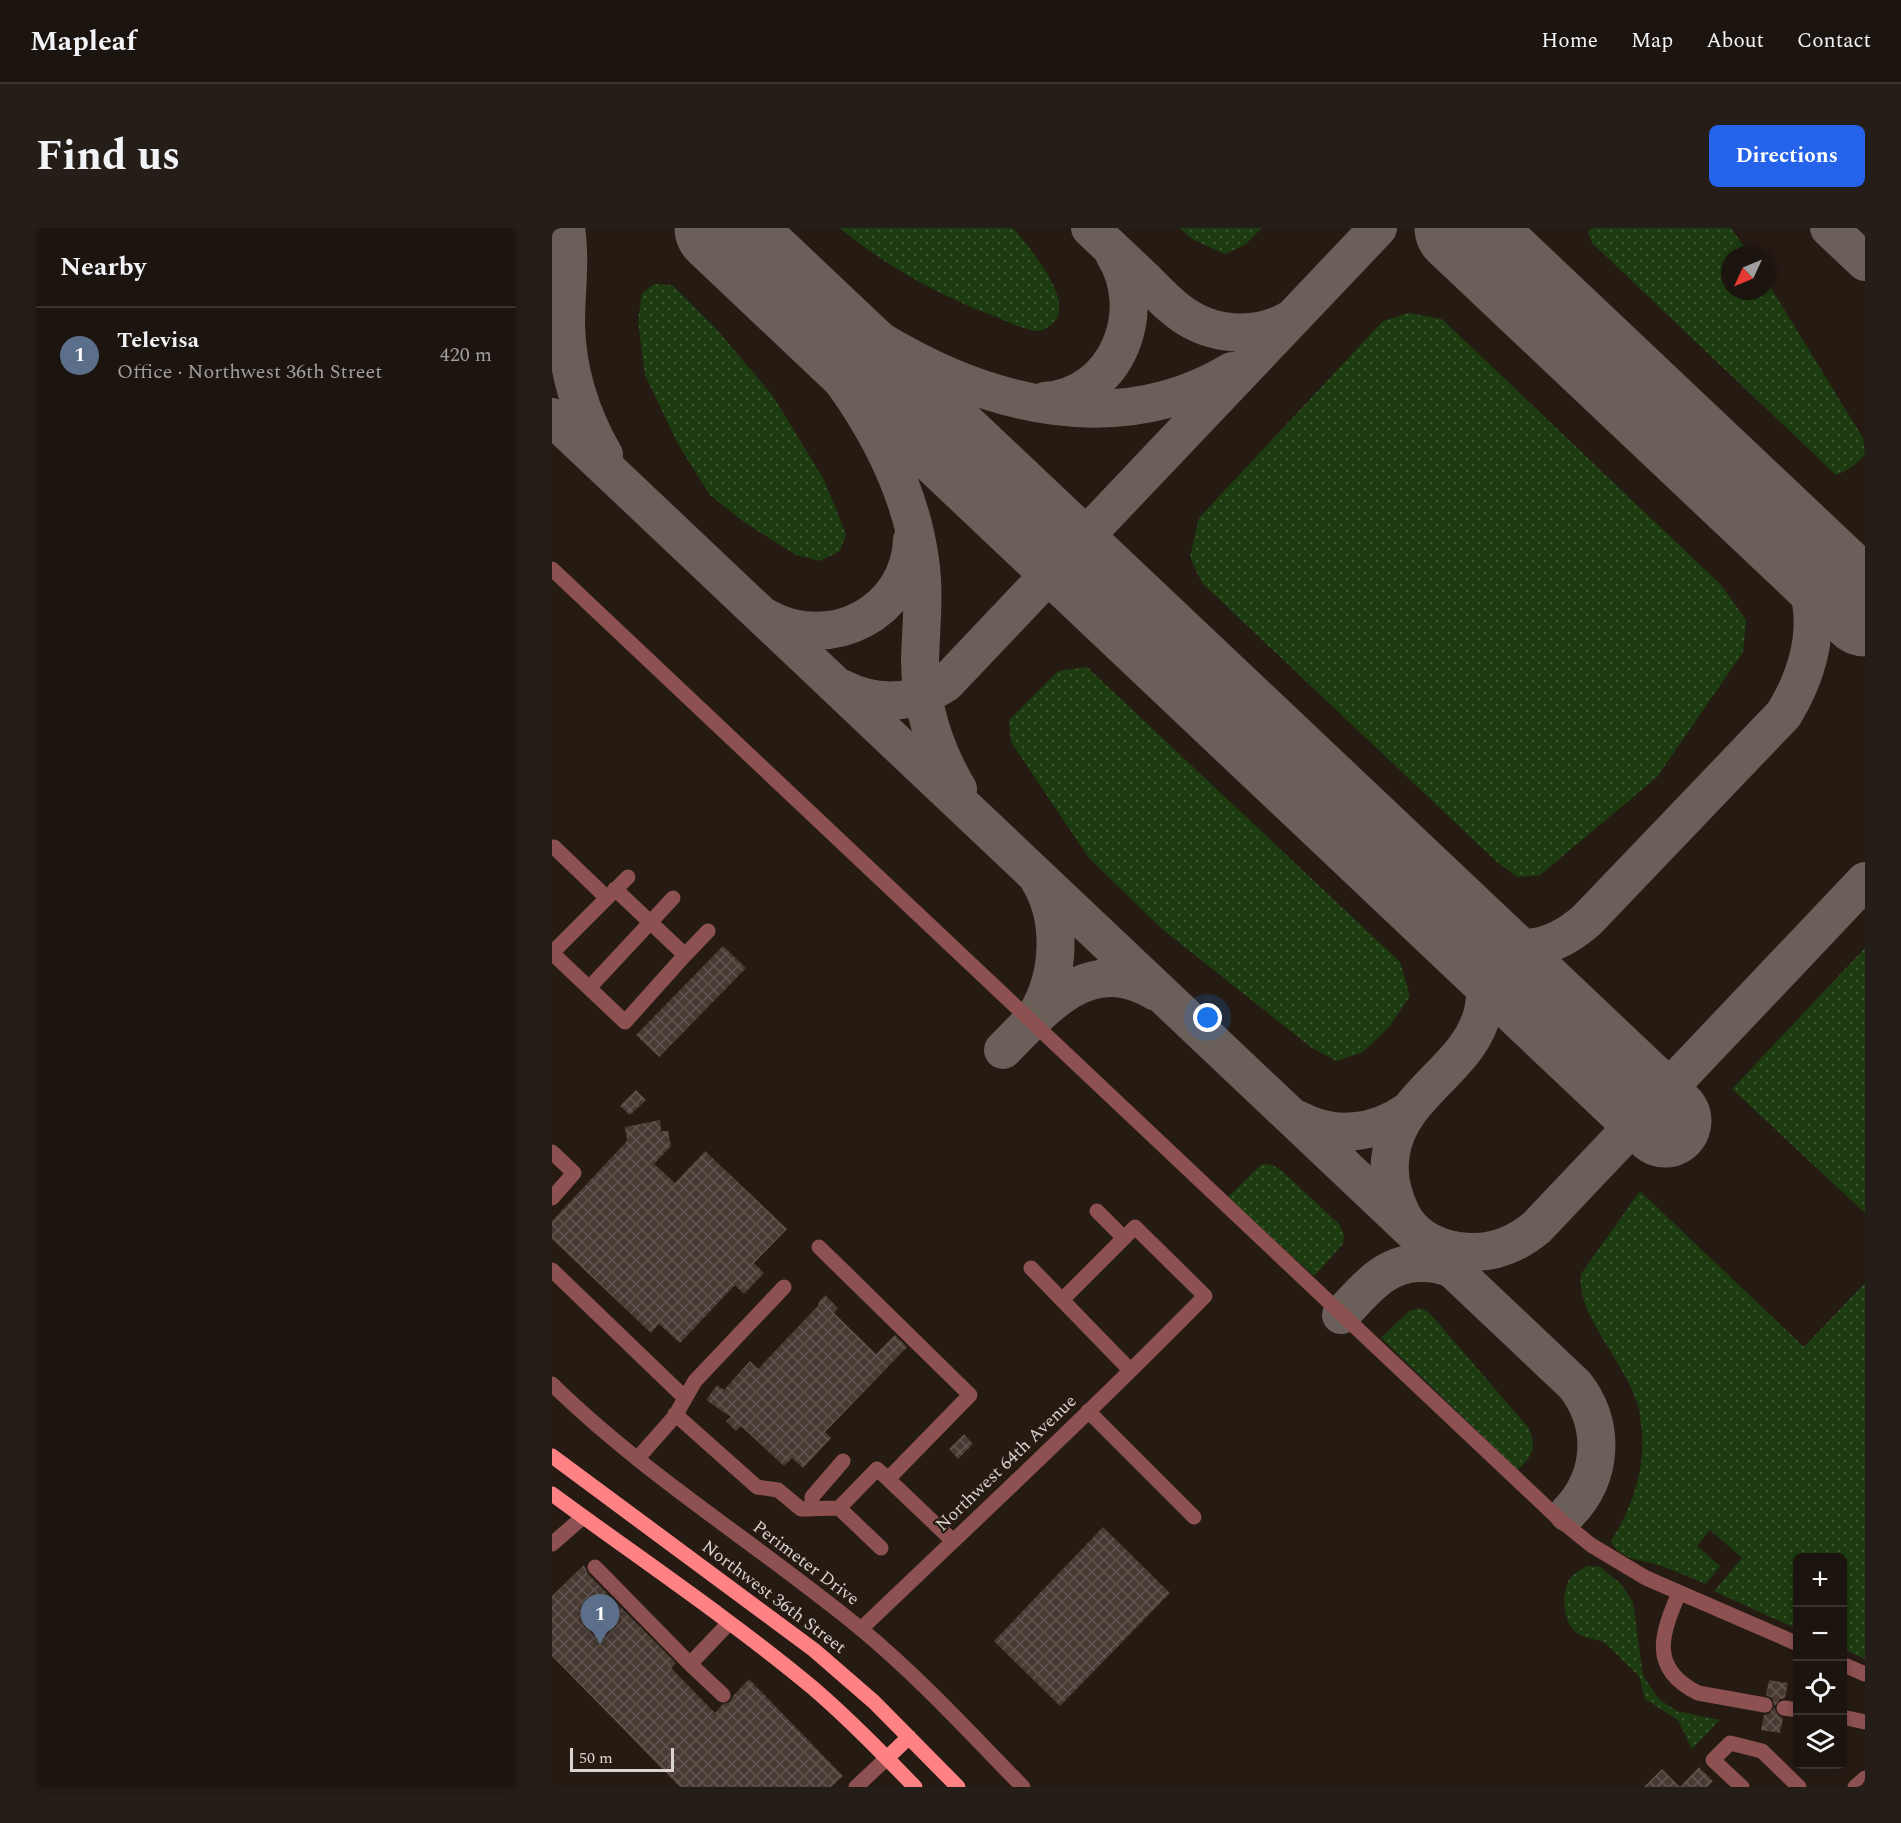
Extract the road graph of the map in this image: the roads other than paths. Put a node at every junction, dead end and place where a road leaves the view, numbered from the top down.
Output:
1 (552, 569) edge
2 (552, 847) edge
3 (628, 877) dead end
4 (611, 894) junction
5 (673, 898) dead end
6 (651, 922) junction
7 (708, 931) dead end
8 (552, 953) edge
9 (685, 955) junction
10 (589, 988) junction
11 (552, 1152) edge
12 (552, 1198) edge
13 (1097, 1211) dead end
14 (1124, 1238) junction
15 (819, 1247) dead end
16 (1031, 1268) dead end
17 (552, 1270) edge
18 (784, 1287) dead end
19 (1062, 1300) junction
20 (1130, 1370) junction
21 (552, 1384) edge
22 (685, 1398) junction
23 (1088, 1411) junction
24 (675, 1414) junction
25 (552, 1456) edge
26 (637, 1459) junction
27 (843, 1461) dead end
28 (888, 1479) junction
29 (552, 1494) edge
30 (839, 1508) junction
31 (812, 1509) junction
32 (583, 1517) junction
33 (1194, 1517) dead end
34 (952, 1541) junction
35 (552, 1544) edge
36 (881, 1548) dead end
37 (596, 1567) dead end
38 (1679, 1593) junction
39 (729, 1623) junction
40 (861, 1629) junction
41 (1793, 1642) edge
42 (690, 1664) junction
43 (1847, 1666) edge
44 (1865, 1674) edge
45 (723, 1695) dead end
46 (1765, 1705) dead end
47 (1847, 1718) edge
48 (1865, 1722) edge
49 (909, 1737) junction
50 (887, 1758) junction
51 (1865, 1778) edge
52 (907, 1784) edge
53 (856, 1787) edge
54 (958, 1787) edge
55 (1023, 1787) edge
56 (1742, 1787) edge
57 (1800, 1787) edge
58 (1855, 1787) edge

1 - 38 street
2 - 4 street
3 - 4 street
4 - 6 street
4 - 8 street
5 - 6 street
6 - 9 street
6 - 10 street
7 - 9 street
8 - 10 street
9 - 10 street
11 - 12 street
13 - 14 street
14 - 19 street
14 - 20 street, Northwest 64th Avenue
15 - 28 street
16 - 19 street
17 - 22 street
18 - 22 street
19 - 20 street
20 - 23 street, Northwest 64th Avenue
21 - 26 street, Perimeter Drive
22 - 24 street
23 - 33 street
23 - 34 street, Northwest 64th Avenue
24 - 26 street
24 - 31 street
25 - 49 main road, Northwest 36th Street
26 - 40 street, Perimeter Drive
27 - 31 street
28 - 30 street
28 - 34 street
29 - 32 main road
30 - 31 street
30 - 36 street
32 - 35 street
32 - 39 main road
34 - 40 street, Northwest 64th Avenue
37 - 42 street
38 - 41 street
38 - 46 street
39 - 42 street
39 - 50 main road
40 - 55 street, Perimeter Drive
42 - 45 street
43 - 44 street
47 - 48 street
49 - 50 main road
49 - 54 main road, Northwest 36th Street
50 - 52 main road
50 - 53 street
51 - 58 street
56 - 57 street

